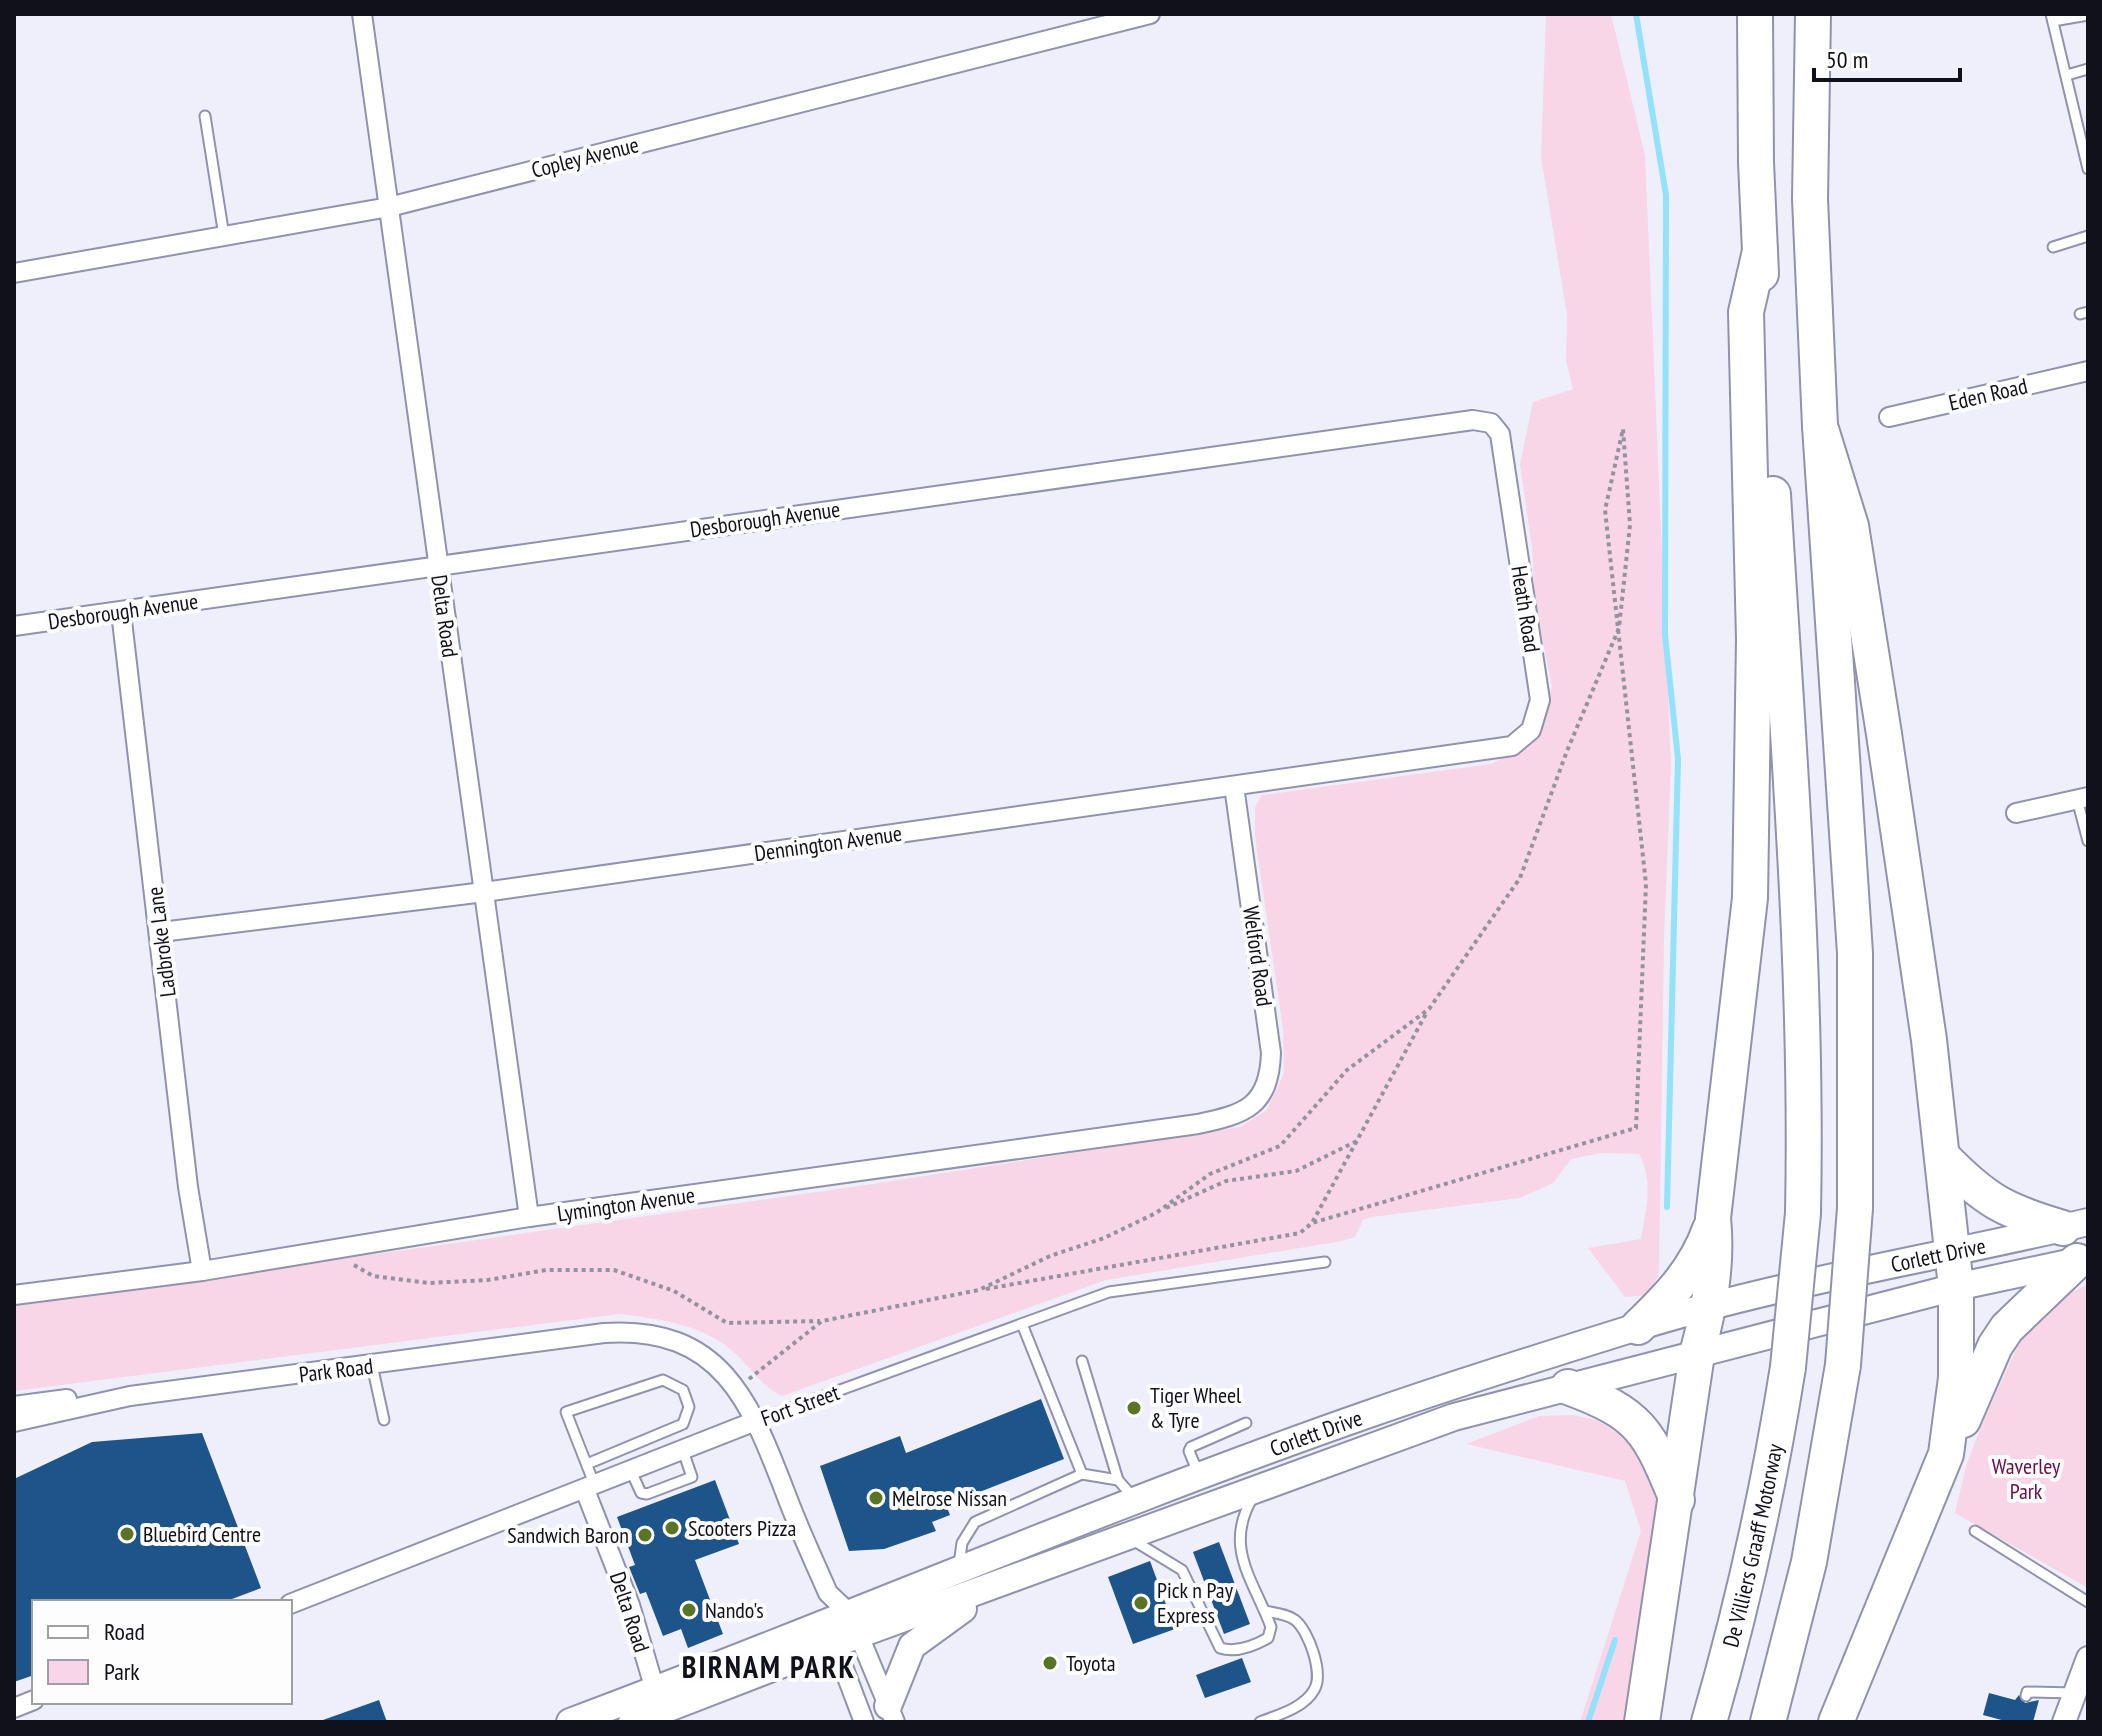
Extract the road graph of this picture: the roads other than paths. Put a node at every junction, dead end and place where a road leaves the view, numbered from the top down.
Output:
1 (362, 14) edge
2 (1150, 14) edge
3 (1755, 14) edge
4 (1813, 14) edge
5 (2088, 15) edge
6 (2052, 17) edge
7 (2088, 69) edge
8 (2067, 75) junction
9 (2077, 113) junction
10 (2088, 114) edge
11 (205, 116) dead end
12 (2088, 165) edge
13 (389, 207) junction
14 (224, 236) junction
15 (2088, 236) edge
16 (2053, 247) dead end
17 (1760, 251) junction
18 (14, 273) edge
19 (2088, 371) edge
20 (1889, 417) dead end
21 (1820, 426) junction
22 (1502, 444) joint
23 (437, 564) junction
24 (121, 612) junction
25 (14, 626) edge
26 (1494, 751) joint
27 (1234, 786) junction
28 (2082, 798) edge
29 (2016, 813) dead end
30 (2088, 841) edge
31 (484, 892) junction
32 (161, 932) junction
33 (1239, 1115) joint
34 (1944, 1158) junction
35 (529, 1217) junction
36 (1713, 1218) junction
37 (2076, 1225) edge
38 (1953, 1250) junction
39 (2082, 1260) edge
40 (1325, 1262) dead end
41 (202, 1271) junction
42 (1956, 1287) junction
43 (14, 1295) edge
44 (1709, 1308) junction
45 (1022, 1324) junction
46 (1638, 1327) junction
47 (1697, 1354) junction
48 (1082, 1361) dead end
49 (372, 1365) junction
50 (1568, 1387) junction
51 (75, 1402) junction
52 (14, 1406) edge
53 (384, 1420) dead end
54 (758, 1420) junction
55 (14, 1422) edge
56 (1246, 1423) dead end
57 (683, 1451) junction
58 (1946, 1454) junction
59 (587, 1464) junction
60 (631, 1471) junction
61 (1082, 1474) junction
62 (1200, 1478) junction
63 (1118, 1480) junction
64 (1259, 1487) junction
65 (590, 1488) junction
66 (1677, 1500) junction
67 (1138, 1502) junction
68 (1975, 1531) dead end
69 (1127, 1537) junction
70 (958, 1571) junction
71 (996, 1587) junction
72 (2088, 1602) edge
73 (292, 1603) edge
74 (1265, 1611) junction
75 (843, 1629) junction
76 (2088, 1658) edge
77 (2080, 1687) edge
78 (655, 1690) junction
79 (2026, 1696) dead end
80 (892, 1714) edge
81 (570, 1722) edge
82 (632, 1722) edge
83 (864, 1722) edge
84 (1260, 1722) edge
85 (1642, 1722) edge
86 (1709, 1722) edge
87 (1768, 1722) edge
88 (1836, 1722) edge
89 (2064, 1722) edge

1 - 13 street, Delta Road
2 - 13 street, Copley Avenue
3 - 17 highway
4 - 21 highway
5 - 6 lane
6 - 8 lane
7 - 8 lane
8 - 9 lane
9 - 10 lane
9 - 12 lane
11 - 14 lane
13 - 14 street, Copley Avenue
13 - 23 street, Delta Road
14 - 18 street, Copley Avenue
15 - 16 lane
17 - 36 highway
17 - 86 highway, De Villiers Graaff Motorway, bridge
19 - 20 street, Eden Road
21 - 34 highway
21 - 87 highway, bridge
22 - 23 street, Desborough Avenue
22 - 26 street, Heath Road
23 - 24 street, Desborough Avenue
23 - 31 street, Delta Road
24 - 25 street, Desborough Avenue
24 - 32 street, Ladbroke Lane
26 - 27 street, Dennington Avenue
27 - 31 street, Dennington Avenue
27 - 33 street, Welford Road
28 - 29 street
28 - 30 lane
31 - 32 street, Dennington Avenue
31 - 35 street, Delta Road
32 - 41 street, Ladbroke Lane
33 - 35 street, Lymington Avenue
34 - 37 highway
34 - 38 highway
35 - 41 street, Lymington Avenue
36 - 44 highway
36 - 46 highway
37 - 38 main road, Corlett Drive
38 - 42 highway
38 - 44 main road, Corlett Drive
39 - 42 main road, Corlett Drive
39 - 58 highway
40 - 45 lane, Fort Street
41 - 43 street, Lymington Avenue
42 - 47 main road, Corlett Drive
42 - 58 highway
44 - 46 main road, Corlett Drive
44 - 47 highway
45 - 54 lane, Fort Street
45 - 61 lane
46 - 62 main road, Corlett Drive
47 - 50 main road, Corlett Drive
47 - 66 highway
48 - 63 lane
49 - 51 street, Park Road
49 - 53 lane
49 - 54 street, Park Road
50 - 64 main road, Corlett Drive
50 - 66 highway
51 - 52 street, Park Road
51 - 55 street, Park Road
54 - 57 street, Fort Street
54 - 75 street, Park Road
56 - 62 lane
57 - 60 street, Fort Street
57 - 60 lane
58 - 88 highway
59 - 59 lane
59 - 65 lane
60 - 65 street, Fort Street
61 - 63 lane
61 - 70 lane
62 - 67 main road, Corlett Drive
63 - 67 lane
64 - 69 main road, Corlett Drive
64 - 74 lane
65 - 73 street, Fort Street
65 - 78 street, Delta Road
66 - 85 highway
67 - 70 main road, Corlett Drive
68 - 72 lane
69 - 71 main road, Corlett Drive
69 - 74 lane
70 - 75 main road, Corlett Drive
71 - 75 main road, Corlett Drive
71 - 80 main road
74 - 84 lane
75 - 78 main road, Corlett Drive
75 - 80 street
75 - 82 main road, Corlett Drive
75 - 83 street
76 - 77 street
77 - 79 lane
77 - 89 street
78 - 81 main road, Corlett Drive

